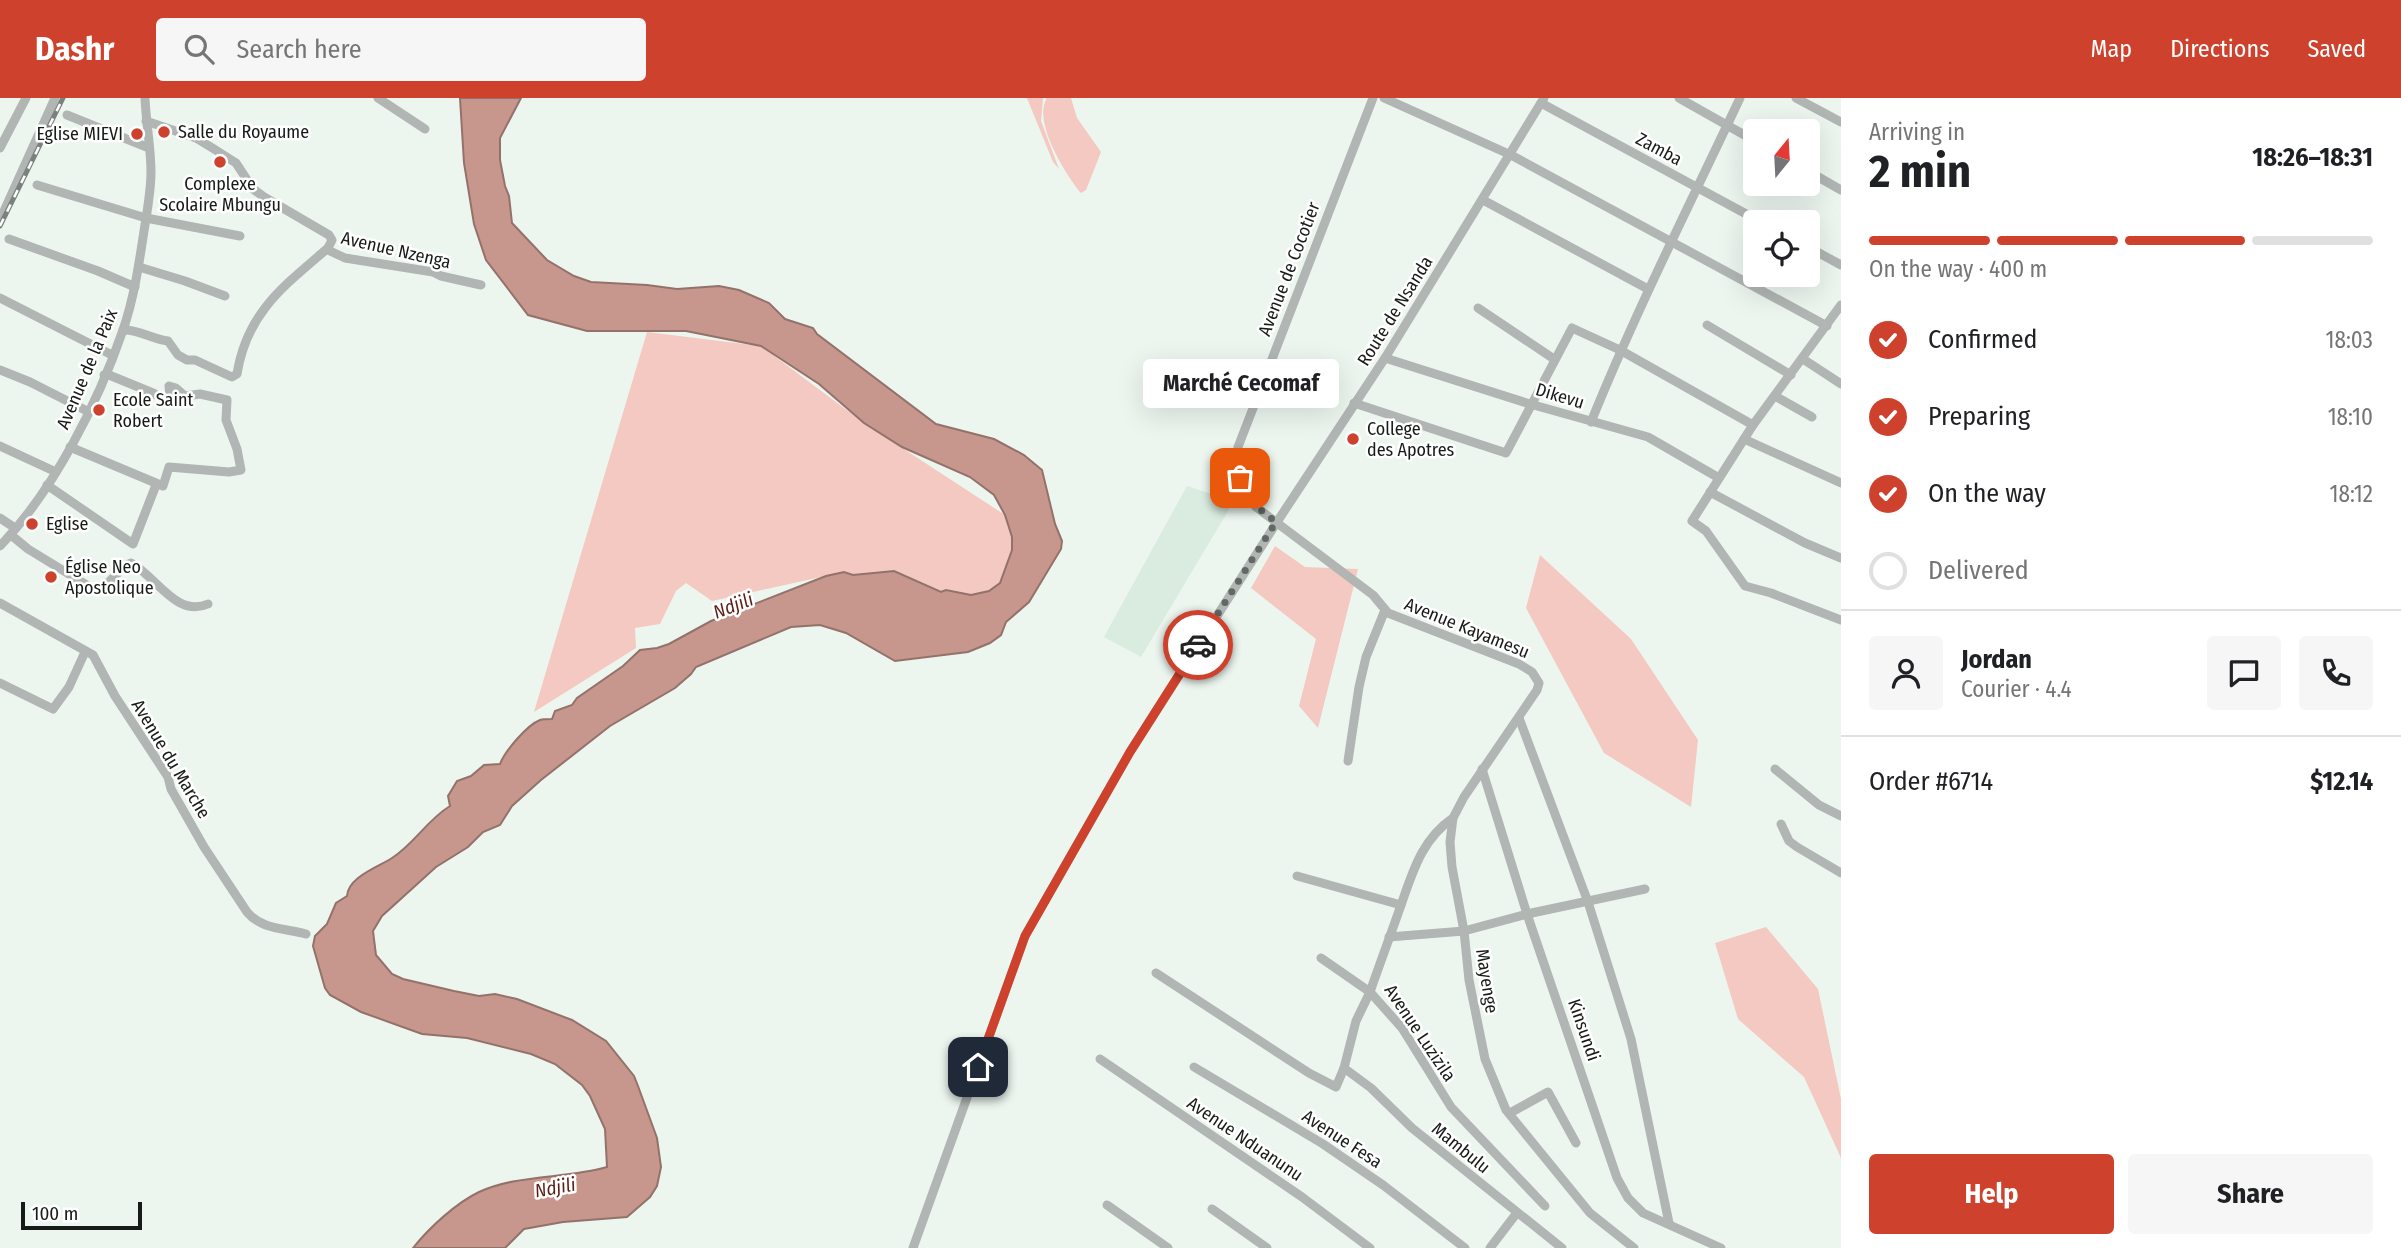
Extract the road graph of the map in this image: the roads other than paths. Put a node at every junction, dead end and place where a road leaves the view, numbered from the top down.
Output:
1 (26, 98) edge
2 (55, 98) edge
3 (145, 98) edge
4 (378, 98) edge
5 (1373, 98) edge
6 (1384, 98) edge
7 (1679, 98) edge
8 (1740, 98) edge
9 (1796, 98) edge
10 (1543, 101) edge
11 (67, 115) dead end
12 (146, 121) junction
13 (1841, 122) edge
14 (1727, 125) junction
15 (425, 130) dead end
16 (1743, 134) edge
17 (0, 148) edge
18 (149, 148) junction
19 (1511, 155) junction
20 (1820, 178) edge
21 (37, 185) dead end
22 (1696, 187) junction
23 (1841, 190) edge
24 (1483, 200) junction
25 (1743, 212) edge
26 (1, 216) edge
27 (146, 218) junction
28 (240, 236) dead end
29 (9, 239) dead end
30 (1670, 243) junction
31 (328, 248) junction
32 (1820, 254) edge
33 (1841, 265) edge
34 (139, 267) junction
35 (481, 285) dead end
36 (135, 287) junction
37 (1648, 289) junction
38 (225, 296) dead end
39 (0, 298) edge
40 (1478, 308) dead end
41 (1840, 309) edge
42 (1707, 325) dead end
43 (1827, 327) junction
44 (123, 330) junction
45 (1620, 350) junction
46 (112, 355) junction
47 (1385, 358) junction
48 (1554, 359) junction
49 (1803, 359) junction
50 (0, 370) edge
51 (104, 375) junction
52 (1791, 375) junction
53 (1841, 384) edge
54 (1775, 396) junction
55 (1354, 403) junction
56 (1530, 404) junction
57 (89, 412) junction
58 (1812, 416) dead end
59 (1591, 422) junction
60 (1753, 425) junction
61 (1744, 439) junction
62 (0, 446) edge
63 (70, 447) junction
64 (56, 472) junction
65 (1719, 478) junction
66 (1841, 484) edge
67 (47, 485) junction
68 (159, 486) junction
69 (1710, 492) junction
70 (0, 518) edge
71 (1276, 522) junction
72 (13, 531) junction
73 (0, 546) edge
74 (1841, 558) edge
75 (0, 603) edge
76 (208, 604) dead end
77 (1385, 610) junction
78 (1841, 620) edge
79 (85, 652) junction
80 (0, 683) edge
81 (1537, 690) joint
82 (1519, 718) junction
83 (1348, 761) dead end
84 (1482, 769) junction
85 (1775, 769) dead end
86 (1841, 816) edge
87 (1453, 818) junction
88 (1781, 824) dead end
89 (1841, 873) edge
90 (1297, 876) dead end
91 (1646, 890) dead end
92 (1588, 902) junction
93 (1401, 905) junction
94 (1527, 914) junction
95 (1464, 931) junction
96 (306, 934) dead end
97 (1389, 937) junction
98 (1321, 958) dead end
99 (1156, 973) dead end
100 (1370, 992) junction
101 (1100, 1059) dead end
102 (1194, 1067) dead end
103 (1344, 1068) junction
104 (1510, 1113) junction
105 (1576, 1143) dead end
106 (1107, 1205) dead end
107 (1545, 1206) dead end
108 (1212, 1209) dead end
109 (1516, 1214) junction
110 (1669, 1223) junction
111 (913, 1248) edge
112 (1168, 1248) edge
113 (1267, 1248) edge
114 (1370, 1248) edge
115 (1465, 1248) edge
116 (1490, 1248) edge
117 (1562, 1248) edge
118 (1634, 1248) edge
119 (1721, 1248) edge

1 - 17 street
2 - 26 street
3 - 12 street, Avenue de la Paix
4 - 15 street
5 - 71 street, Avenue de Cocotier
6 - 19 street
7 - 14 street
8 - 14 street
9 - 13 street
10 - 19 street, Route de Nsanda
10 - 22 street, Zamba
11 - 18 street
12 - 18 street, Avenue de la Paix
12 - 31 street, Avenue Nzenga
14 - 16 street
14 - 22 street
18 - 27 street, Avenue de la Paix
19 - 24 street, Route de Nsanda
19 - 30 street
20 - 23 street
21 - 27 street
22 - 25 street, Zamba
22 - 30 street
24 - 37 street
24 - 47 street, Route de Nsanda
27 - 28 street
27 - 34 street, Avenue de la Paix
29 - 36 street
30 - 37 street
30 - 43 street
31 - 35 street, Avenue Nzenga
31 - 44 street
32 - 33 street
34 - 36 street, Avenue de la Paix
34 - 38 street
36 - 44 street, Avenue de la Paix
37 - 45 street
39 - 46 street
40 - 48 street
41 - 43 street
42 - 52 street
43 - 49 street
44 - 46 street, Avenue de la Paix
45 - 48 street
45 - 59 street
45 - 60 street
46 - 51 street, Avenue de la Paix
47 - 55 street, Route de Nsanda
47 - 56 street, Dikevu
48 - 56 street
49 - 52 street
49 - 53 street
50 - 57 street
51 - 57 street, Avenue de la Paix
51 - 68 street
52 - 54 street
54 - 58 street
54 - 60 street
55 - 56 street
55 - 71 street, Route de Nsanda
56 - 59 street, Dikevu
57 - 63 street, Avenue de la Paix
59 - 65 street, Dikevu
60 - 61 street
61 - 65 street
61 - 66 street
62 - 64 street
63 - 64 street, Avenue de la Paix
63 - 68 street
64 - 67 street, Avenue de la Paix
65 - 69 street
67 - 68 street
67 - 72 street, Avenue de la Paix
69 - 74 street
69 - 78 street
70 - 72 street
71 - 77 street, Avenue Kayamesu
71 - 111 street, Route de Nsanda
72 - 73 street, Avenue de la Paix
72 - 76 street
75 - 79 street, Avenue du Marche
77 - 81 street, Avenue Kayamesu
77 - 83 street
79 - 80 street
79 - 96 street, Avenue du Marche
81 - 82 street, Mayenge
82 - 84 street, Mayenge
82 - 92 street
84 - 87 street, Mayenge
84 - 94 street, Kinsundi
85 - 86 street
87 - 93 street, Avenue Luzizila
87 - 95 street, Mayenge
88 - 89 street
90 - 93 street
91 - 92 street
92 - 94 street
92 - 110 street
93 - 97 street, Avenue Luzizila
94 - 95 street
94 - 110 street, Kinsundi
95 - 97 street
95 - 104 street, Mayenge
97 - 100 street, Avenue Luzizila
98 - 100 street
99 - 103 street
100 - 103 street
100 - 107 street, Avenue Luzizila
101 - 114 street, Avenue Nduanunu
102 - 115 street, Avenue Fesa
103 - 109 street, Mambulu
104 - 105 street
104 - 118 street, Mayenge
106 - 112 street
108 - 113 street
109 - 116 street
109 - 117 street, Mambulu
110 - 119 street, Kinsundi

